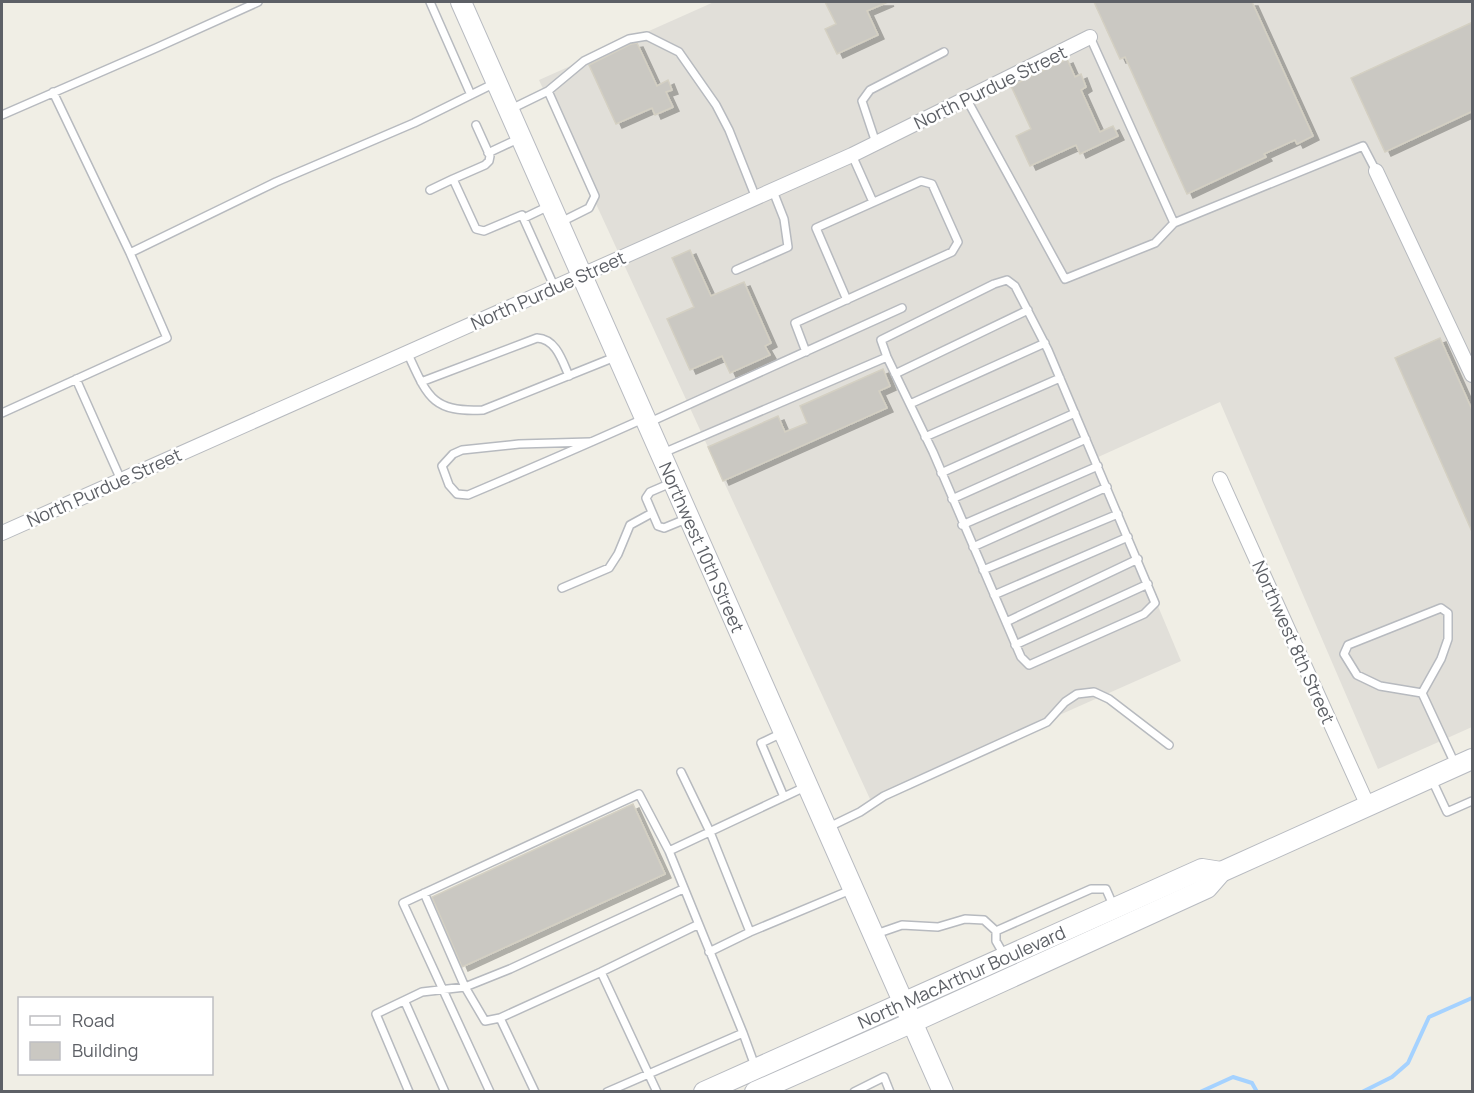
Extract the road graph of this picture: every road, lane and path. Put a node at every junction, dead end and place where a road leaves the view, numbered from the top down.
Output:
1 (258, 2) edge
2 (430, 2) edge
3 (461, 2) edge
4 (1090, 37) joint
5 (944, 52) dead end
6 (497, 83) junction
7 (549, 91) junction
8 (53, 92) junction
9 (471, 95) junction
10 (966, 98) junction
11 (508, 110) junction
12 (2, 115) edge
13 (476, 126) dead end
14 (521, 137) junction
15 (876, 143) junction
16 (488, 153) junction
17 (852, 155) junction
18 (1376, 171) joint
19 (453, 179) junction
20 (430, 190) dead end
21 (773, 191) junction
22 (756, 199) junction
23 (873, 202) junction
24 (555, 214) junction
25 (524, 218) junction
26 (1174, 223) junction
27 (130, 253) junction
28 (736, 270) dead end
29 (581, 274) junction
30 (554, 286) junction
31 (847, 300) junction
32 (902, 308) dead end
33 (1028, 310) junction
34 (1045, 343) junction
35 (407, 352) junction
36 (806, 352) junction
37 (618, 356) junction
38 (887, 357) junction
39 (896, 374) junction
40 (1473, 375) edge
41 (569, 376) junction
42 (1060, 378) junction
43 (76, 379) junction
44 (421, 382) junction
45 (910, 404) junction
46 (2, 412) edge
47 (1075, 413) junction
48 (646, 421) junction
49 (925, 437) junction
50 (1086, 439) junction
51 (590, 442) junction
52 (661, 454) junction
53 (1098, 466) junction
54 (941, 473) junction
55 (1220, 478) dead end
56 (121, 480) junction
57 (673, 482) junction
58 (1107, 487) junction
59 (952, 499) junction
60 (652, 513) junction
61 (1118, 514) junction
62 (689, 518) junction
63 (962, 525) junction
64 (2, 533) edge
65 (1128, 537) junction
66 (973, 547) junction
67 (1138, 559) junction
68 (983, 570) junction
69 (1148, 584) junction
70 (562, 588) dead end
71 (994, 595) junction
72 (1006, 622) junction
73 (1016, 645) junction
74 (1422, 693) junction
75 (784, 732) junction
76 (1169, 745) dead end
77 (1464, 763) edge
78 (681, 772) dead end
79 (1430, 778) junction
80 (808, 785) junction
81 (784, 796) junction
82 (1473, 801) edge
83 (1368, 806) junction
84 (827, 828) junction
85 (710, 832) junction
86 (669, 851) junction
87 (1221, 872) junction
88 (683, 889) junction
89 (854, 889) junction
90 (424, 893) junction
91 (1114, 908) junction
92 (697, 925) junction
93 (996, 931) junction
94 (750, 932) junction
95 (874, 935) junction
96 (709, 952) junction
97 (1005, 956) junction
98 (601, 972) junction
99 (465, 987) junction
100 (444, 990) junction
101 (405, 1002) junction
102 (904, 1002) junction
103 (500, 1018) junction
104 (913, 1022) junction
105 (743, 1033) junction
106 (756, 1068) junction
107 (648, 1074) junction
108 (858, 1091) edge
109 (409, 1092) edge
110 (445, 1092) edge
111 (490, 1092) edge
112 (535, 1092) edge
113 (607, 1092) edge
114 (657, 1092) edge
115 (704, 1092) edge
116 (755, 1092) edge
117 (890, 1092) edge
118 (943, 1092) edge

1 - 8 lane
2 - 9 lane
3 - 6 main road, Northwest 10th Street
4 - 10 street, North Purdue Street
4 - 26 lane
5 - 15 lane
6 - 9 lane
6 - 11 main road, Northwest 10th Street
7 - 11 lane
7 - 22 lane
7 - 24 lane
8 - 12 lane
8 - 27 lane
9 - 27 lane
10 - 15 street, North Purdue Street
10 - 26 lane
11 - 14 main road, Northwest 10th Street
13 - 16 lane
14 - 16 lane
14 - 24 main road, Northwest 10th Street
15 - 17 street, North Purdue Street
16 - 19 lane
17 - 21 street, North Purdue Street
17 - 23 lane
18 - 26 lane
18 - 40 street
19 - 20 lane
19 - 25 lane
21 - 22 street, North Purdue Street
21 - 28 lane
22 - 29 street, North Purdue Street
23 - 31 lane
23 - 31 lane
24 - 25 lane
24 - 29 main road, Northwest 10th Street
25 - 30 lane
27 - 43 lane
29 - 30 street, North Purdue Street
29 - 37 main road, Northwest 10th Street
30 - 35 street, North Purdue Street
31 - 36 lane
32 - 36 lane
33 - 34 lane
33 - 38 lane
33 - 39 lane
34 - 42 lane
34 - 45 lane
35 - 44 lane
35 - 56 street, North Purdue Street
36 - 48 lane
37 - 41 lane
37 - 48 main road, Northwest 10th Street
38 - 39 lane
38 - 52 lane
39 - 45 lane
41 - 44 lane
41 - 44 lane
42 - 47 lane
42 - 49 lane
43 - 46 lane
43 - 56 lane
45 - 49 lane
47 - 50 lane
47 - 54 lane
48 - 51 lane
48 - 52 main road, Northwest 10th Street
49 - 54 lane
50 - 53 lane
50 - 59 lane
51 - 51 lane
52 - 57 main road, Northwest 10th Street
53 - 58 lane
53 - 63 lane
54 - 59 lane
55 - 83 street, Northwest 8th Street
56 - 64 street, North Purdue Street
57 - 60 lane
57 - 62 main road, Northwest 10th Street
58 - 61 lane
58 - 66 lane
59 - 63 lane
60 - 62 lane
60 - 70 lane
61 - 65 lane
61 - 68 lane
62 - 75 main road, Northwest 10th Street
63 - 66 lane
65 - 67 lane
65 - 71 lane
66 - 68 lane
67 - 69 lane
67 - 72 lane
68 - 71 lane
69 - 73 lane
69 - 73 lane
71 - 72 lane
72 - 73 lane
74 - 74 lane
74 - 77 lane
75 - 80 main road, Northwest 10th Street
75 - 81 lane
76 - 84 lane
77 - 79 main road, North MacArthur Boulevard
78 - 85 lane
79 - 82 lane
79 - 83 main road, North MacArthur Boulevard
80 - 81 lane
80 - 84 main road, Northwest 10th Street
81 - 85 lane
83 - 87 main road, North MacArthur Boulevard
84 - 89 main road, Northwest 10th Street
85 - 86 lane
85 - 94 lane
86 - 88 lane
86 - 90 lane
87 - 91 main road, North MacArthur Boulevard
87 - 104 main road, North MacArthur Boulevard
88 - 92 lane
88 - 99 lane
89 - 94 lane
89 - 95 main road, Northwest 10th Street
90 - 99 lane
90 - 100 lane
91 - 93 lane
91 - 97 main road, North MacArthur Boulevard
92 - 96 lane
92 - 98 lane
93 - 95 lane
93 - 97 lane
94 - 96 lane
95 - 102 main road, Northwest 10th Street
96 - 105 lane
97 - 102 main road, North MacArthur Boulevard
98 - 103 lane
98 - 107 lane
99 - 100 lane
99 - 103 lane
100 - 101 lane
100 - 111 lane
101 - 109 lane
101 - 110 lane
102 - 104 main road, Northwest 10th Street
102 - 106 main road, North MacArthur Boulevard
103 - 112 lane
104 - 116 main road, North MacArthur Boulevard
104 - 118 main road, Northwest 10th Street
105 - 106 lane
105 - 107 lane
106 - 115 main road, North MacArthur Boulevard
107 - 113 lane
107 - 114 lane
108 - 117 lane

